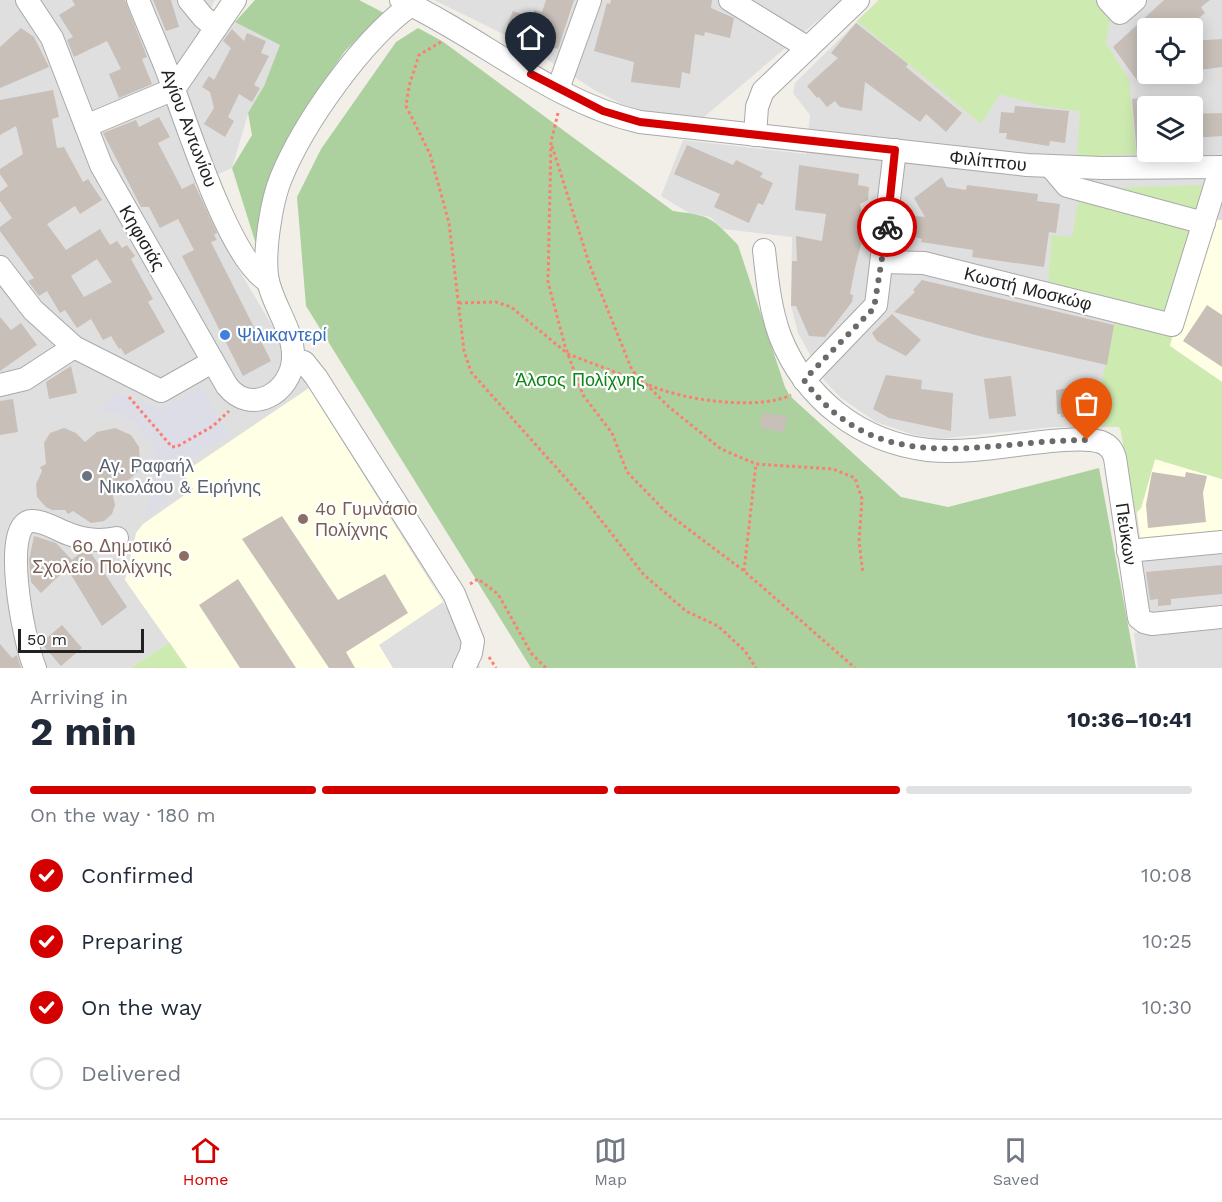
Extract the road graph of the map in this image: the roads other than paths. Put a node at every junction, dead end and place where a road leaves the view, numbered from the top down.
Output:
1 (27, 0) edge
2 (138, 0) edge
3 (189, 0) edge
4 (235, 0) edge
5 (590, 0) edge
6 (730, 0) edge
7 (858, 0) edge
8 (1108, 0) edge
9 (1135, 0) edge
10 (406, 2) edge
11 (435, 8) edge
12 (216, 28) junction
13 (808, 48) junction
14 (174, 89) junction
15 (558, 89) junction
16 (86, 126) junction
17 (755, 135) junction
18 (895, 150) junction
19 (1051, 167) junction
20 (1221, 167) edge
21 (1204, 222) junction
22 (764, 250) dead end
23 (883, 262) junction
24 (0, 267) edge
25 (268, 281) junction
26 (74, 347) junction
27 (293, 359) junction
28 (212, 362) junction
29 (804, 380) junction
30 (0, 385) edge
31 (117, 538) dead end
32 (1222, 542) edge
33 (1128, 551) junction
34 (1222, 617) edge
35 (35, 668) edge
36 (464, 668) edge

1 - 16 street, Κηφισιάς
2 - 14 street, Αγίου Αντωνίου
3 - 12 street
4 - 12 street
5 - 15 street
6 - 13 street
7 - 13 street
8 - 9 street
10 - 11 street, Φιλίππου
10 - 25 street
11 - 15 street, Φιλίππου
12 - 14 street
13 - 17 street
14 - 16 street
14 - 25 street, Αγίου Αντωνίου
15 - 17 street, Φιλίππου
16 - 28 street, Κηφισιάς
17 - 18 street, Φιλίππου
18 - 19 street, Φιλίππου
18 - 23 street
19 - 20 street, Φιλίππου
19 - 21 street
20 - 21 street
21 - 23 street, Κωστή Μοσκώφ
22 - 29 street
23 - 29 street
24 - 26 street
25 - 27 street
26 - 28 street
26 - 30 street
27 - 28 street, Κηφισιάς
27 - 36 street
29 - 33 street, Πεύκων
31 - 35 street
32 - 33 street
33 - 34 street, Πεύκων

